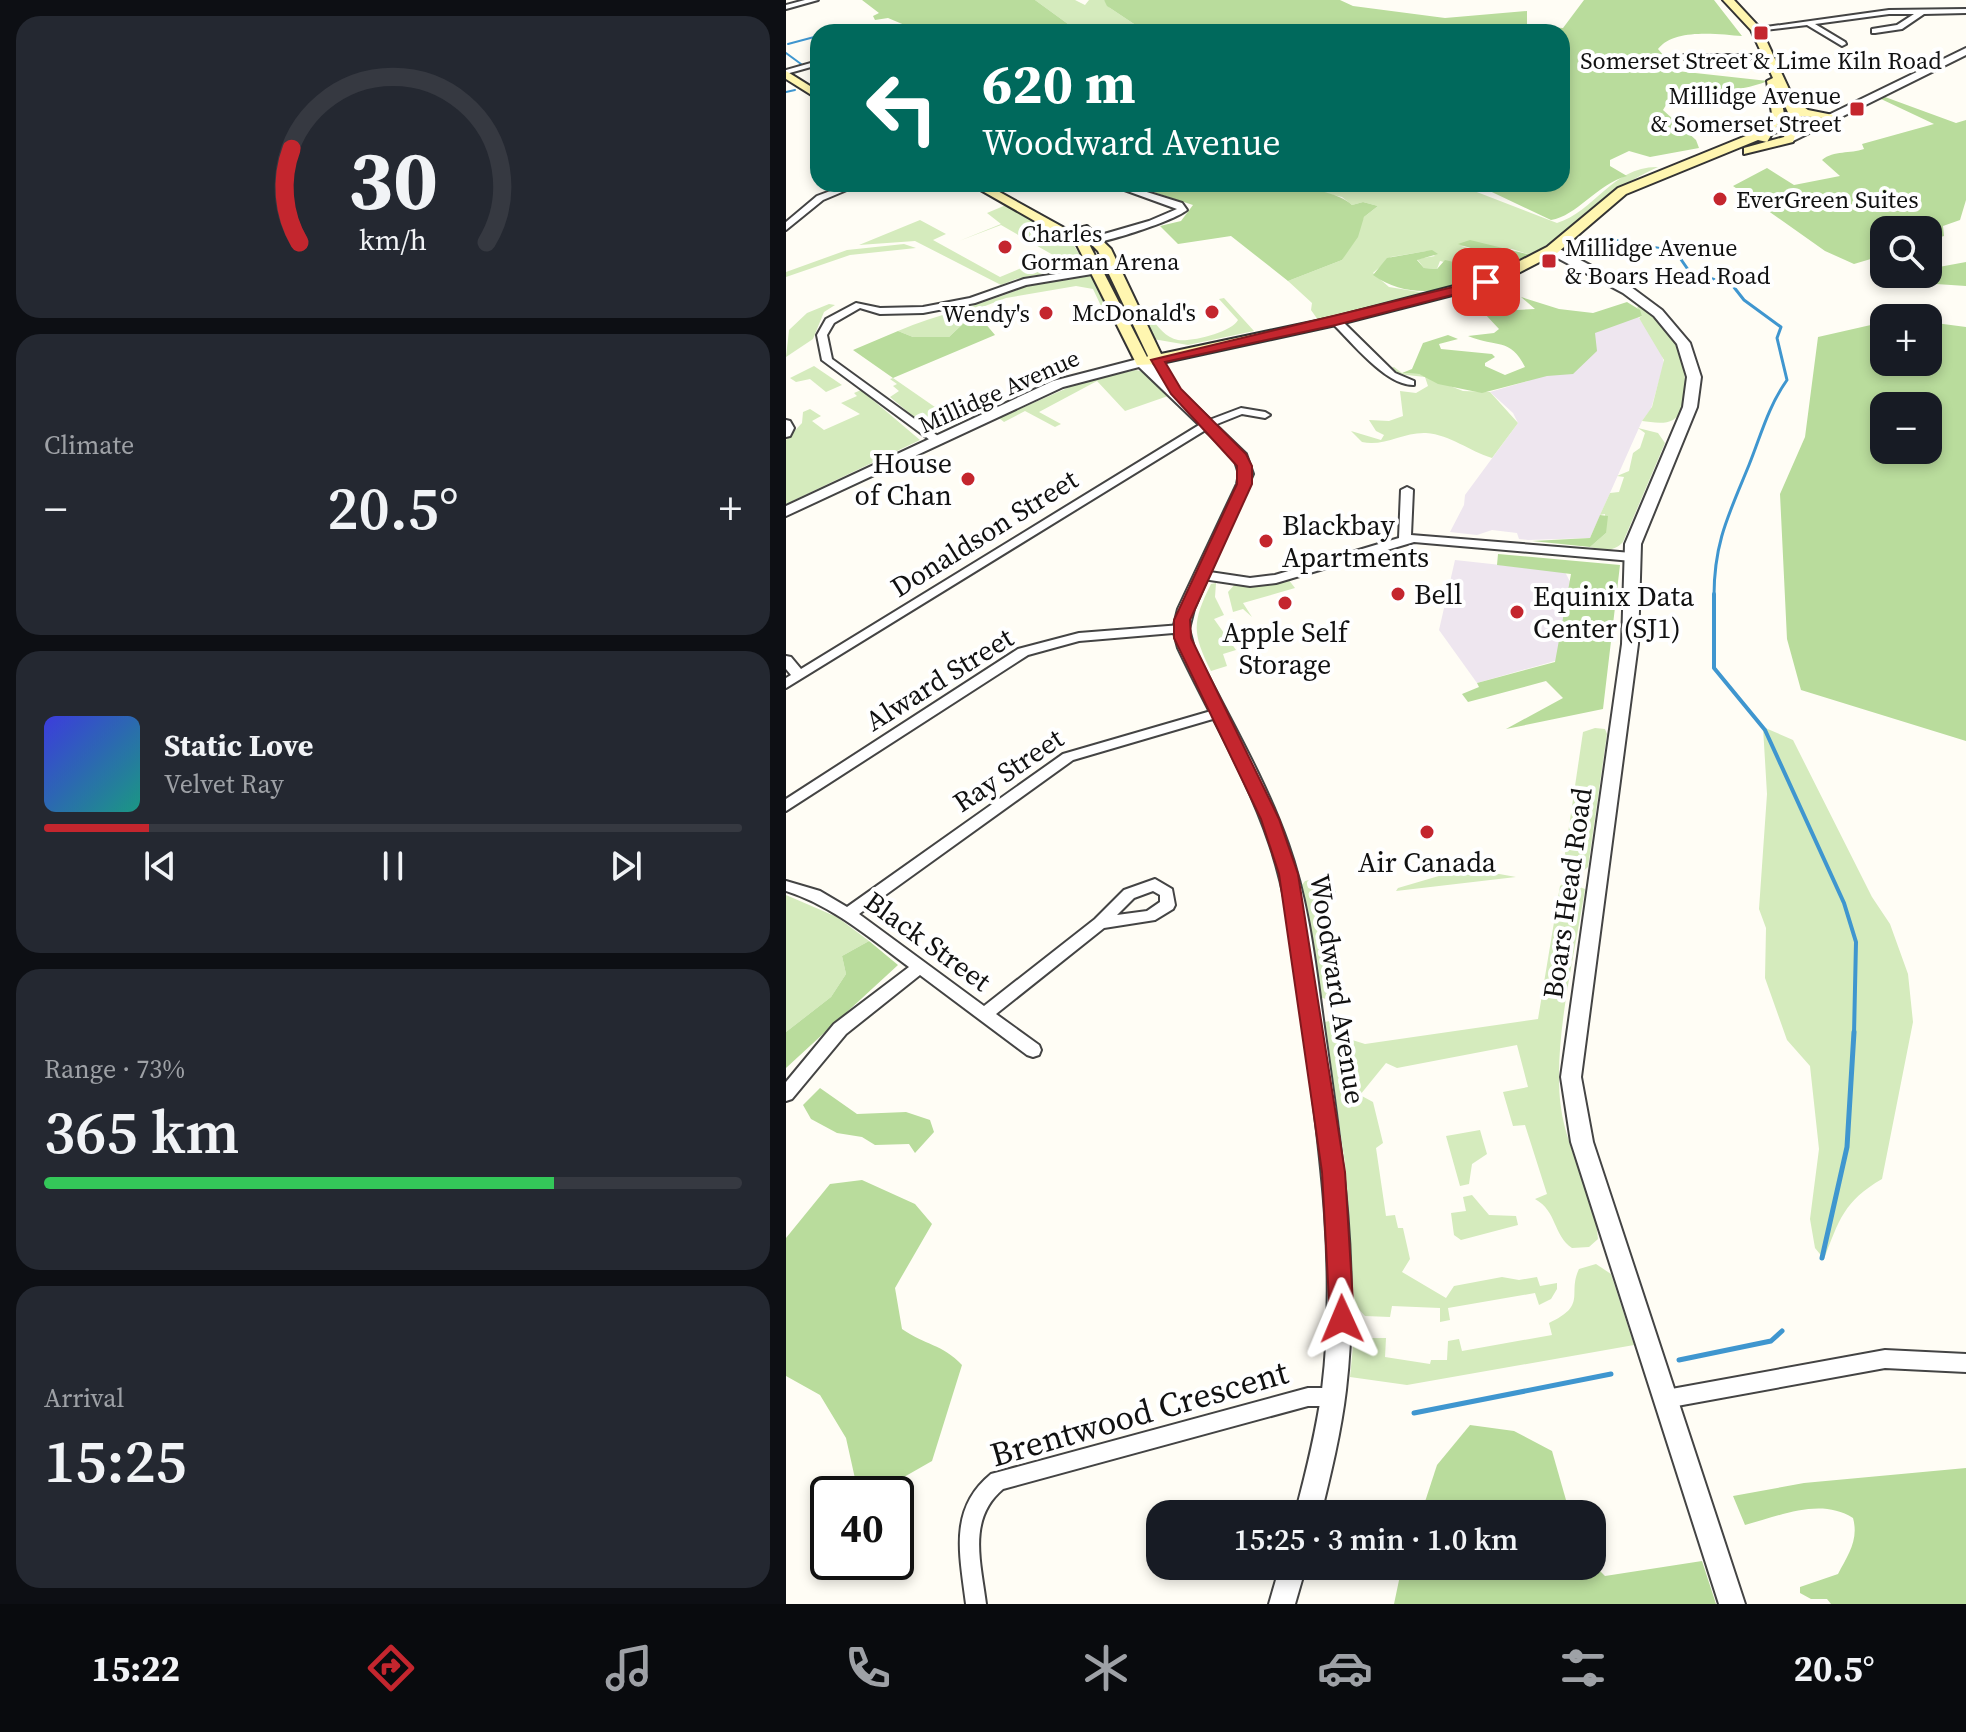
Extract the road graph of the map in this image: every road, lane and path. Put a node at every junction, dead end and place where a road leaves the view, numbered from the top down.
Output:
1 (814, 0) edge
2 (1732, 0) edge
3 (786, 7) edge
4 (1924, 11) junction
5 (1966, 11) edge
6 (1809, 23) junction
7 (1756, 29) junction
8 (1875, 31) dead end
9 (1842, 44) dead end
10 (1966, 51) edge
11 (1687, 57) dead end
12 (1768, 59) junction
13 (810, 65) edge
14 (788, 70) edge
15 (810, 81) edge
16 (810, 89) edge
17 (1792, 103) junction
18 (1848, 110) junction
19 (1829, 117) junction
20 (1796, 124) junction
21 (1769, 131) junction
22 (1789, 139) junction
23 (1769, 146) junction
24 (1678, 166) junction
25 (836, 192) edge
26 (991, 192) edge
27 (1010, 192) edge
28 (1138, 192) edge
29 (786, 209) edge
30 (804, 213) junction
31 (786, 227) edge
32 (1089, 241) junction
33 (1552, 250) junction
34 (1113, 268) junction
35 (1097, 270) junction
36 (1336, 321) junction
37 (1144, 334) junction
38 (1252, 340) junction
39 (1150, 361) junction
40 (1410, 383) dead end
41 (1265, 415) dead end
42 (786, 423) edge
43 (1208, 424) junction
44 (786, 434) edge
45 (938, 441) junction
46 (1407, 490) dead end
47 (786, 512) edge
48 (1405, 539) junction
49 (1632, 557) junction
50 (1203, 575) junction
51 (1181, 629) junction
52 (786, 660) edge
53 (799, 676) junction
54 (786, 684) edge
55 (1218, 713) junction
56 (786, 806) edge
57 (786, 886) edge
58 (848, 914) junction
59 (1100, 923) dead end
60 (920, 967) junction
61 (985, 1014) junction
62 (1033, 1050) dead end
63 (786, 1094) edge
64 (1966, 1363) edge
65 (1334, 1397) junction
66 (1666, 1399) junction
67 (1311, 1500) edge
68 (1289, 1580) edge
69 (976, 1604) edge
70 (1282, 1604) edge
71 (1732, 1604) edge

1 - 3 street
2 - 7 main road
4 - 5 street
4 - 6 street
4 - 8 street
6 - 7 street
6 - 9 street
7 - 12 main road
10 - 18 street, Millidge Avenue
11 - 12 street
12 - 17 main road
12 - 21 main road
13 - 14 street
14 - 15 main road
14 - 16 main road
17 - 19 main road
17 - 20 main road
18 - 19 street, Millidge Avenue
18 - 22 street, Millidge Avenue
19 - 20 street, Millidge Avenue
20 - 21 street, Millidge Avenue
20 - 22 main road
21 - 23 main road
21 - 24 main road, Millidge Avenue
22 - 23 main road, Millidge Avenue
23 - 24 main road, Millidge Avenue
24 - 33 main road, Millidge Avenue
25 - 30 street
26 - 32 main road
27 - 32 main road
28 - 32 street
29 - 30 street
30 - 31 street
32 - 34 main road
32 - 35 main road
33 - 36 main road, Millidge Avenue
33 - 49 street, Boars Head Road
34 - 35 street
34 - 37 main road
35 - 39 main road
35 - 45 street
36 - 38 main road, Millidge Avenue
36 - 40 street
37 - 38 main road
37 - 39 main road
38 - 39 main road, Millidge Avenue
39 - 43 street
39 - 45 street, Millidge Avenue
41 - 43 street, Donaldson Street
42 - 44 street
43 - 50 street
43 - 53 street, Donaldson Street
45 - 47 street, Millidge Avenue
46 - 48 street
48 - 49 street
48 - 50 street
49 - 66 street, Boars Head Road
50 - 51 street
51 - 55 street, Woodward Avenue
51 - 56 street, Alward Street
52 - 53 street
53 - 54 street, Donaldson Street
55 - 58 street, Ray Street
55 - 65 street, Woodward Avenue
57 - 58 street, Black Street
58 - 60 street, Black Street
59 - 61 street
60 - 61 street, Black Street
60 - 63 street
61 - 62 street, Black Street
64 - 66 street
65 - 67 street, Woodward Avenue
65 - 69 street, Brentwood Crescent
66 - 71 street, Boars Head Road
68 - 70 street

